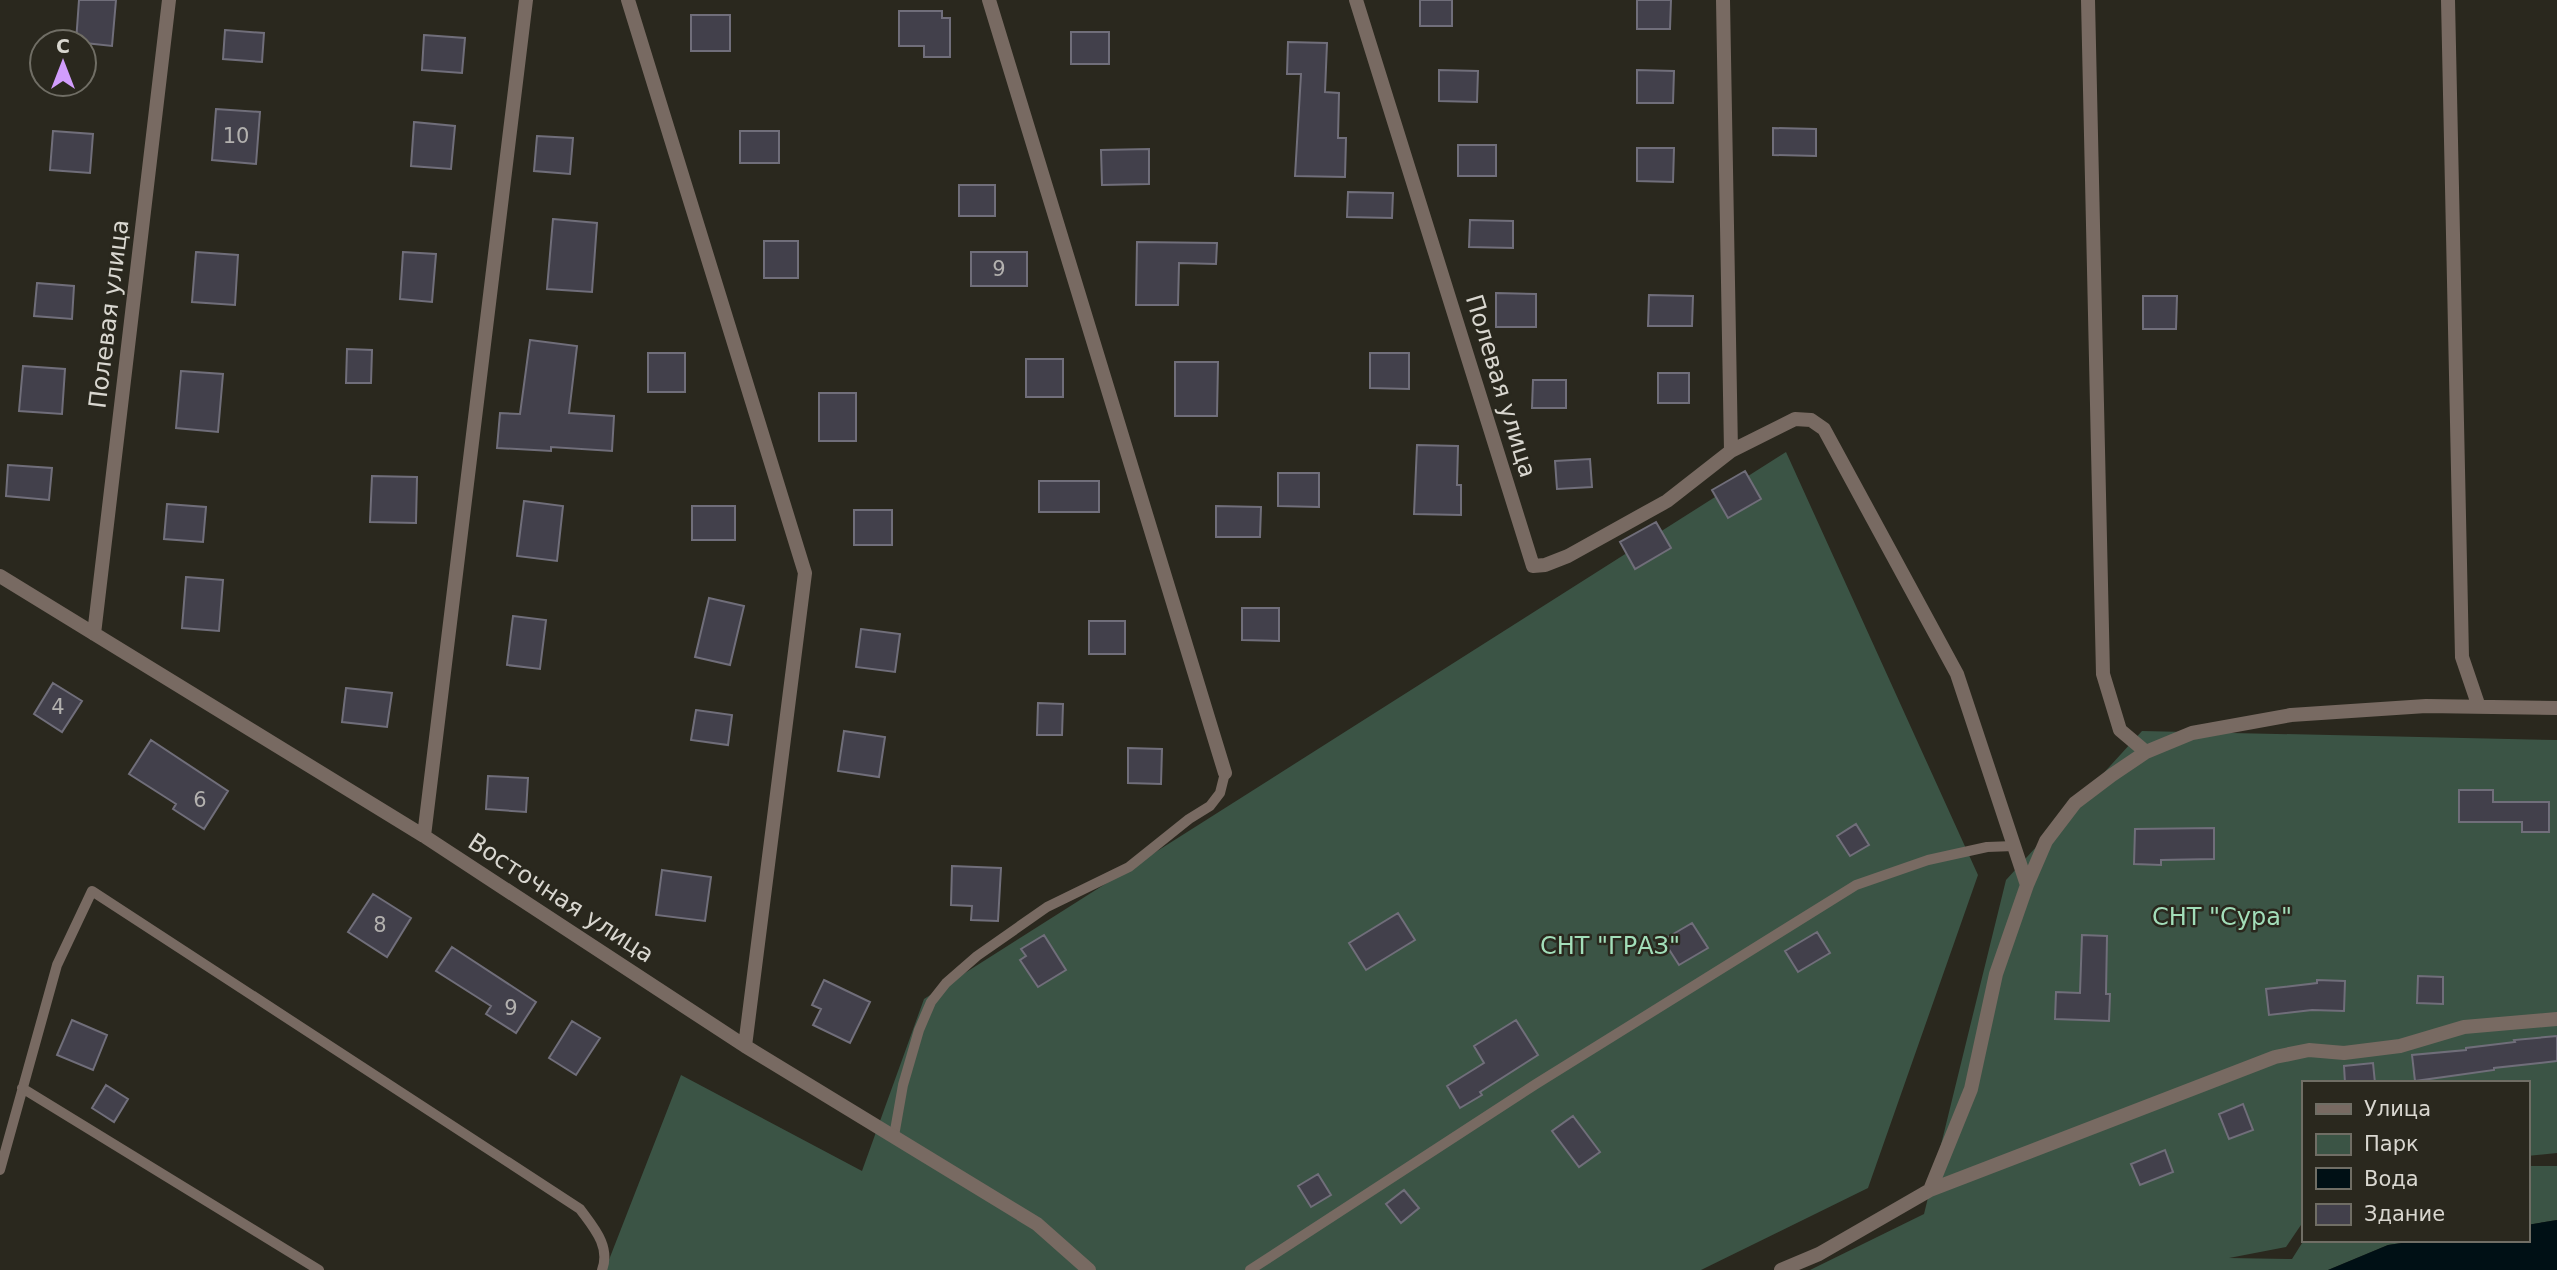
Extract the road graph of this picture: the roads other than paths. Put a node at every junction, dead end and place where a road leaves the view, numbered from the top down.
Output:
1 (169, 0) edge
2 (526, 0) edge
3 (628, 0) edge
4 (989, 0) edge
5 (1356, 0) edge
6 (1723, 0) edge
7 (2088, 0) edge
8 (2448, 0) edge
9 (1731, 451) junction
10 (0, 576) edge
11 (94, 634) junction
12 (2479, 707) junction
13 (2557, 708) edge
14 (2147, 752) junction
15 (1225, 773) joint
16 (424, 836) junction
17 (2014, 846) junction
18 (2027, 885) junction
19 (2557, 1019) edge
20 (744, 1046) junction
21 (22, 1088) junction
22 (894, 1136) junction
23 (0, 1170) edge
24 (1930, 1190) junction
25 (319, 1270) edge
26 (603, 1270) edge
27 (1089, 1270) edge
28 (1250, 1270) edge
29 (1781, 1270) edge

1 - 11 street, Полевая улица
2 - 16 street
3 - 20 street
4 - 15 street
5 - 9 street, Полевая улица
6 - 9 street
7 - 14 street
8 - 12 street
9 - 17 street
10 - 11 street, Восточная улица
11 - 16 street, Восточная улица
12 - 13 street
12 - 14 street
14 - 18 street
15 - 22 lane
16 - 20 street, Восточная улица
17 - 18 street
17 - 28 lane
18 - 24 street
19 - 24 street
20 - 22 street, Восточная улица
21 - 23 lane
21 - 25 lane
21 - 26 lane
22 - 27 street, Восточная улица
24 - 29 street

